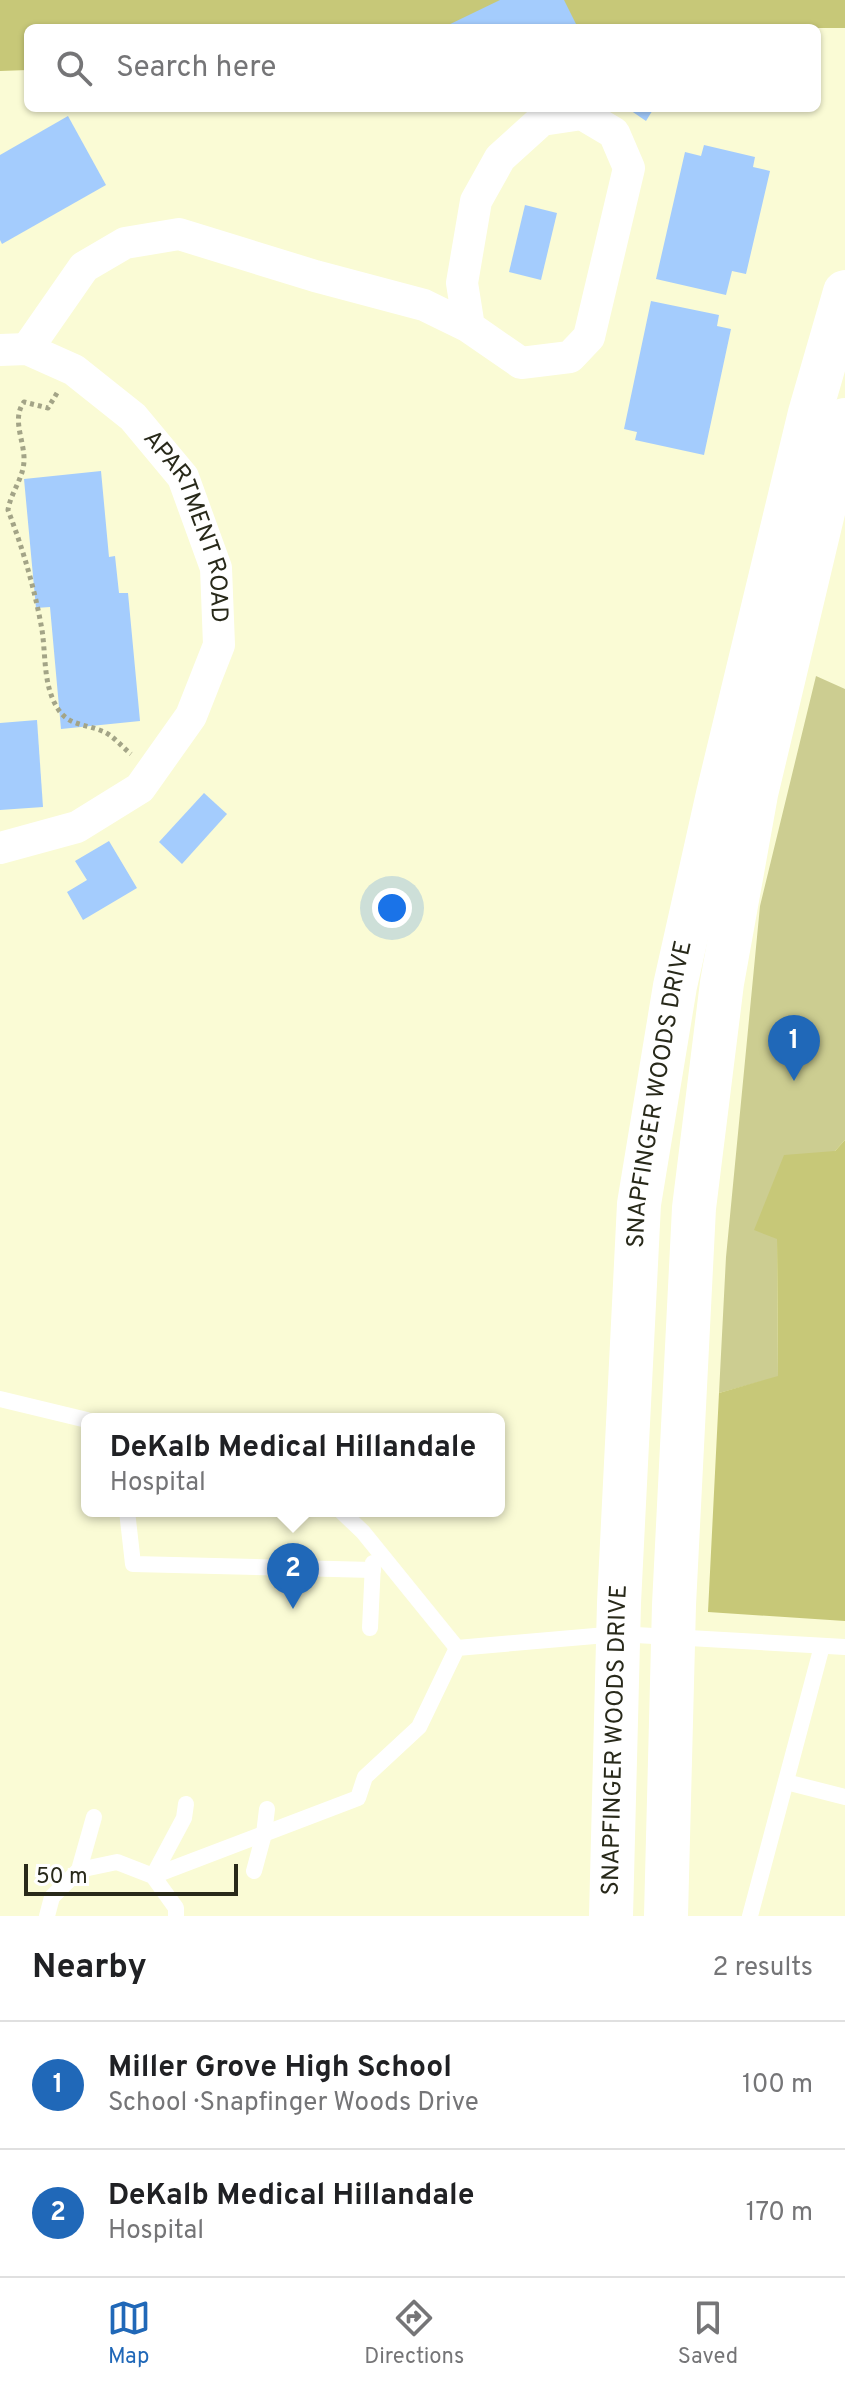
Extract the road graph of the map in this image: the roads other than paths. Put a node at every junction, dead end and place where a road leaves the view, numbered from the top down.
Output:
1 (845, 292) edge
2 (469, 327) junction
3 (14, 350) edge
4 (845, 420) edge
5 (0, 848) edge
6 (0, 1399) edge
7 (81, 1419) edge
8 (128, 1517) edge
9 (347, 1517) edge
10 (374, 1545) junction
11 (373, 1570) junction
12 (370, 1628) dead end
13 (618, 1634) junction
14 (673, 1637) junction
15 (822, 1646) junction
16 (845, 1647) edge
17 (457, 1648) junction
18 (786, 1782) junction
19 (845, 1797) edge
20 (186, 1804) dead end
21 (267, 1809) dead end
22 (94, 1817) dead end
23 (264, 1834) junction
24 (79, 1870) junction
25 (254, 1871) dead end
26 (153, 1876) junction
27 (47, 1916) edge
28 (176, 1916) edge
29 (611, 1916) edge
30 (666, 1916) edge
31 (750, 1916) edge

1 - 13 main road, SNAPFINGER WOODS DRIVE
2 - 2 street, APARTMENT ROAD
2 - 3 street, APARTMENT ROAD
3 - 5 street, APARTMENT ROAD
4 - 14 main road, SNAPFINGER WOODS DRIVE
6 - 7 lane
8 - 11 lane
9 - 10 lane
10 - 11 lane
10 - 17 lane
11 - 12 lane
13 - 14 lane
13 - 17 lane
13 - 29 main road, SNAPFINGER WOODS DRIVE
14 - 15 lane
14 - 30 main road, SNAPFINGER WOODS DRIVE
15 - 16 lane
15 - 18 lane
17 - 23 lane
18 - 19 lane
18 - 31 lane
20 - 26 lane
21 - 23 lane
22 - 24 lane
23 - 25 lane
23 - 26 lane
24 - 26 lane
24 - 27 lane
26 - 28 lane

